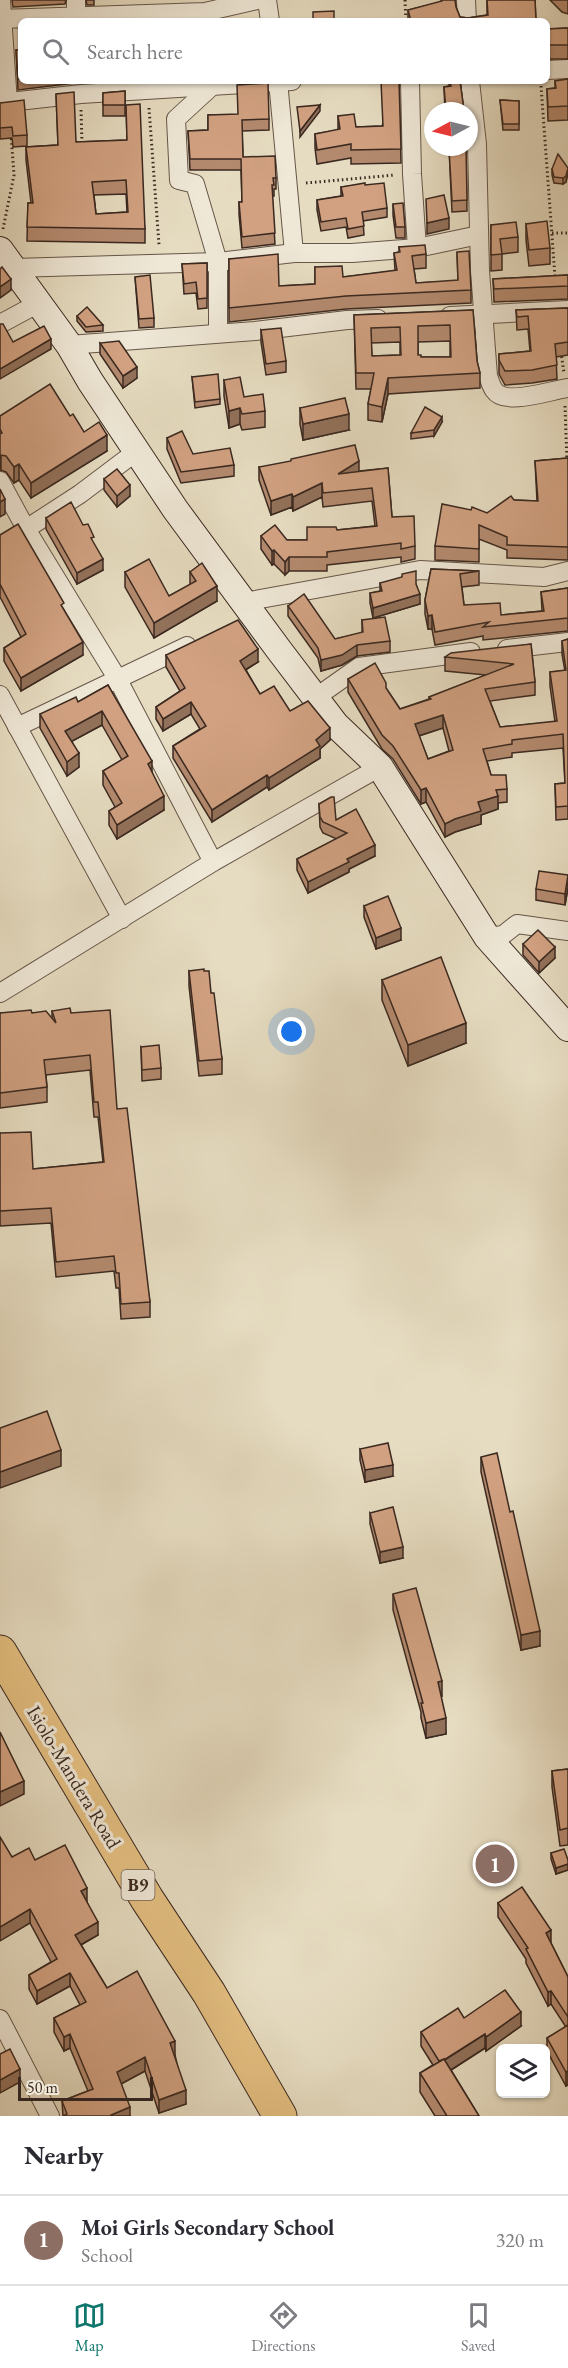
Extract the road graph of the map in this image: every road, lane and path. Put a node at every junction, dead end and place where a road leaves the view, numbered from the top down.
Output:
1 (1, 0) edge
2 (257, 0) edge
3 (267, 0) edge
4 (405, 0) edge
5 (466, 0) edge
6 (141, 12) edge
7 (76, 13) edge
8 (270, 18) edge
9 (406, 18) edge
10 (467, 18) edge
11 (0, 19) edge
12 (568, 69) edge
13 (550, 70) edge
14 (230, 84) edge
15 (282, 84) edge
16 (410, 84) edge
17 (470, 84) edge
18 (540, 84) edge
19 (213, 85) junction
20 (148, 86) edge
21 (80, 88) edge
22 (4, 103) edge
23 (82, 153) edge
24 (412, 174) junction
25 (286, 185) junction
26 (541, 233) edge
27 (552, 233) junction
28 (568, 233) edge
29 (479, 235) junction
30 (417, 248) junction
31 (5, 251) edge
32 (294, 253) junction
33 (160, 262) junction
34 (218, 262) junction
35 (39, 303) junction
36 (563, 310) edge
37 (482, 314) junction
38 (430, 318) edge
39 (395, 319) edge
40 (0, 324) edge
41 (218, 333) junction
42 (69, 345) junction
43 (567, 388) edge
44 (137, 451) junction
45 (567, 468) edge
46 (0, 482) edge
47 (26, 529) junction
48 (568, 571) edge
49 (243, 613) junction
50 (200, 640) edge
51 (568, 642) edge
52 (117, 678) junction
53 (0, 695) edge
54 (315, 698) junction
55 (17, 727) junction
56 (380, 767) junction
57 (213, 862) junction
58 (122, 919) junction
59 (568, 931) edge
60 (487, 937) junction
61 (0, 993) edge
62 (568, 1028) edge
63 (0, 1652) edge
64 (0, 2019) edge
65 (50, 2116) edge
66 (280, 2116) edge

1 - 11 street
2 - 6 street
3 - 8 street
4 - 9 path
5 - 10 street
6 - 7 street
7 - 11 street
11 - 22 street
12 - 13 street
14 - 19 street
15 - 25 street
16 - 24 street
17 - 29 street
18 - 27 path
19 - 20 street
19 - 34 street
20 - 21 street
20 - 33 path
21 - 22 street
21 - 23 path
22 - 31 path
24 - 25 path
24 - 30 street
25 - 32 street
26 - 27 path
27 - 28 path
27 - 36 path
29 - 30 street
29 - 37 street
30 - 32 street
31 - 33 street
31 - 35 main road
32 - 34 street
33 - 34 street
34 - 41 street
35 - 40 street
35 - 42 main road
36 - 37 street
36 - 43 path
37 - 38 street
37 - 43 street
39 - 41 street
41 - 42 street
42 - 44 main road
43 - 45 path
44 - 47 street
44 - 49 main road
46 - 47 street
47 - 52 street
48 - 49 street
49 - 54 main road
50 - 52 street
51 - 54 street
52 - 55 street
52 - 57 street
53 - 55 street
54 - 56 main road
55 - 58 street
56 - 57 street
56 - 60 main road
57 - 58 street
58 - 61 street
59 - 60 street
60 - 62 main road
63 - 66 highway, Isiolo-Mandera Road / B9
64 - 65 street

